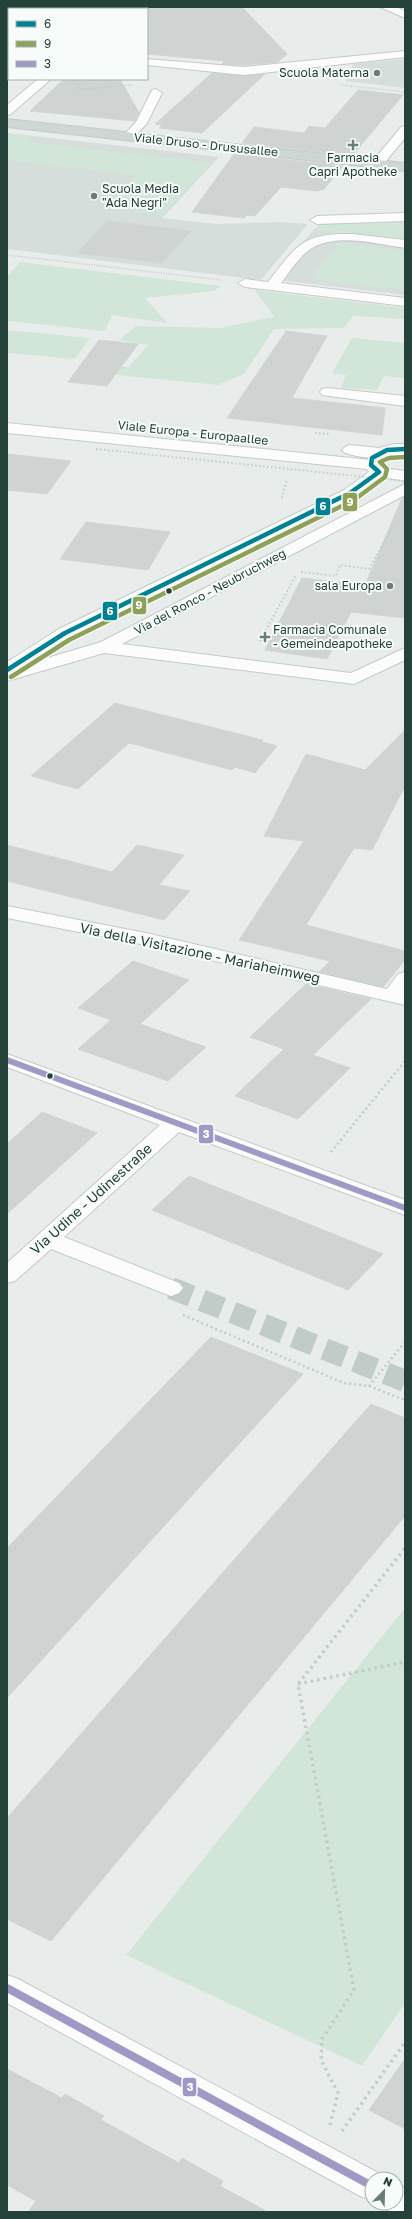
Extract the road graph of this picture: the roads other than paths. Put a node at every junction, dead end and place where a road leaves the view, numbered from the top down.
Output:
1 (386, 7) edge
2 (405, 15) edge
3 (405, 54) edge
4 (148, 62) edge
5 (317, 64) junction
6 (319, 78) dead end
7 (44, 80) edge
8 (156, 93) dead end
9 (7, 111) edge
10 (7, 123) edge
11 (405, 130) edge
12 (128, 137) junction
13 (377, 164) junction
14 (405, 167) edge
15 (405, 217) edge
16 (317, 220) dead end
17 (405, 244) edge
18 (245, 283) road end
19 (272, 286) junction
20 (405, 302) edge
21 (327, 392) dead end
22 (405, 402) edge
23 (7, 415) edge
24 (7, 428) edge
25 (405, 449) edge
26 (376, 463) junction
27 (405, 476) edge
28 (405, 489) edge
29 (103, 615) junction
30 (48, 644) junction
31 (111, 644) junction
32 (405, 653) edge
33 (7, 670) edge
34 (7, 676) edge
35 (7, 912) edge
36 (405, 978) edge
37 (399, 997) edge
38 (7, 1060) edge
39 (175, 1123) junction
40 (405, 1208) edge
41 (47, 1239) junction
42 (7, 1276) edge
43 (171, 1288) tunnel mouth
44 (7, 1988) edge
45 (364, 2182) edge

1 - 2 street
3 - 5 street
4 - 5 street
5 - 6 street
7 - 9 street
8 - 12 street
10 - 12 main road, Viale Druso - Drususallee
11 - 13 street
12 - 13 main road, Viale Druso - Drususallee
13 - 14 main road, Viale Druso - Drususallee
15 - 16 street
17 - 19 street
18 - 19 street
19 - 20 street
21 - 22 street
23 - 26 street, Viale Europa - Europaallee
24 - 26 street, Viale Europa - Europaallee
25 - 26 street, Viale Europa - Europaallee
26 - 27 street, Viale Europa - Europaallee
26 - 29 street, Via del Ronco - Neubruchweg
28 - 31 street, Via del Ronco - Neubruchweg
29 - 30 street, Via del Ronco - Neubruchweg
29 - 31 street
30 - 31 street
30 - 33 street, Via del Ronco - Neubruchweg
31 - 32 street
31 - 34 street, Via del Ronco - Neubruchweg
35 - 37 street, Via della Visitazione - Mariaheimweg
36 - 37 street, Via della Visitazione - Mariaheimweg
38 - 39 street
39 - 40 street
39 - 41 street, Via Udine - Udinestraße
41 - 42 street, Via Udine - Udinestraße
41 - 43 street
44 - 45 street

